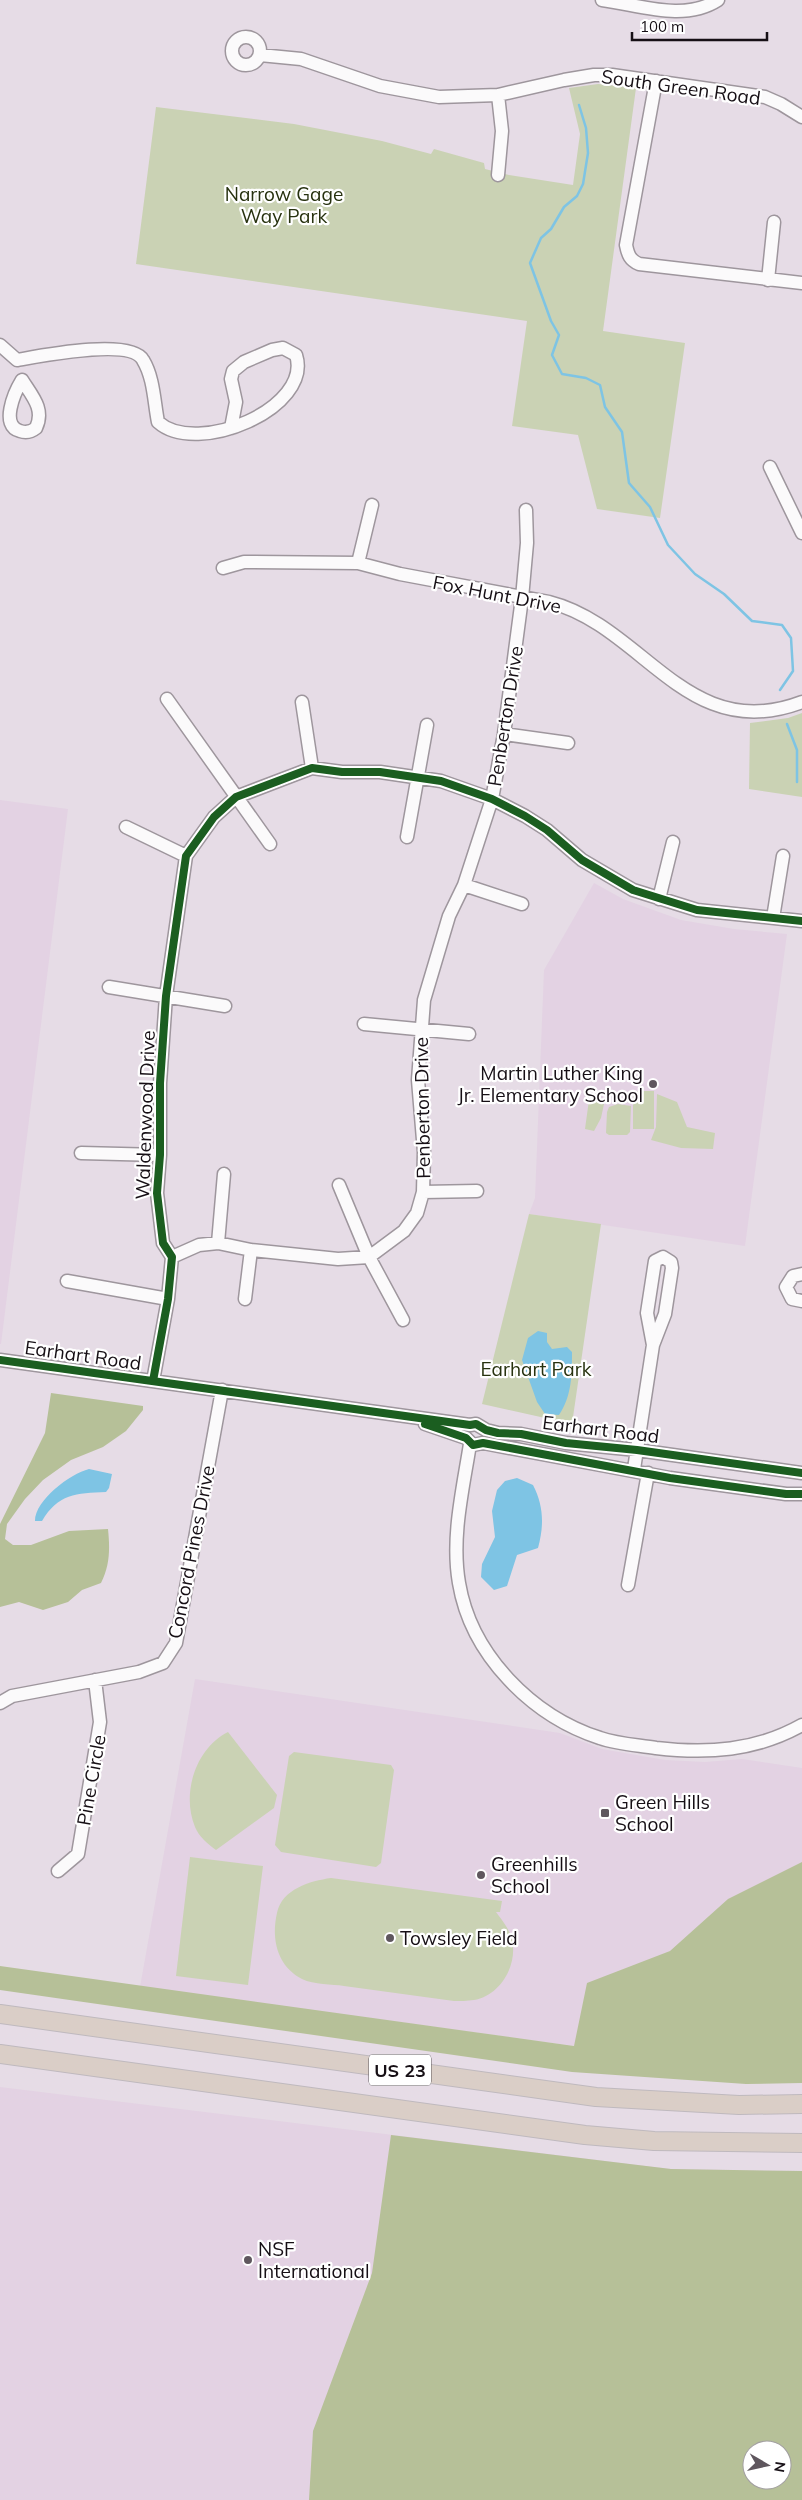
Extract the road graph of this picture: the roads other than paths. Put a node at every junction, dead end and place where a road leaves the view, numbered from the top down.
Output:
1 (602, 0) edge
2 (607, 0) edge
3 (714, 2) edge
4 (260, 55) dead end
5 (656, 81) junction
6 (498, 96) junction
7 (802, 117) edge
8 (498, 176) dead end
9 (774, 222) dead end
10 (768, 280) junction
11 (802, 283) edge
12 (0, 345) edge
13 (17, 360) junction
14 (22, 380) dead end
15 (230, 428) junction
16 (770, 467) dead end
17 (372, 505) dead end
18 (526, 510) dead end
19 (802, 534) edge
20 (358, 563) junction
21 (223, 568) dead end
22 (522, 598) junction
23 (167, 698) dead end
24 (302, 702) dead end
25 (802, 702) edge
26 (427, 725) dead end
27 (504, 734) junction
28 (568, 743) dead end
29 (312, 768) junction
30 (418, 777) junction
31 (236, 796) junction
32 (492, 799) junction
33 (126, 827) dead end
34 (406, 837) dead end
35 (673, 842) dead end
36 (270, 844) dead end
37 (186, 856) junction
38 (783, 856) dead end
39 (464, 885) junction
40 (659, 899) junction
41 (522, 904) dead end
42 (773, 918) junction
43 (802, 921) edge
44 (109, 987) dead end
45 (166, 996) junction
46 (225, 1006) dead end
47 (364, 1024) dead end
48 (420, 1030) junction
49 (469, 1034) dead end
50 (82, 1153) dead end
51 (160, 1156) junction
52 (224, 1174) dead end
53 (339, 1185) dead end
54 (423, 1192) junction
55 (477, 1192) dead end
56 (218, 1243) junction
57 (252, 1250) junction
58 (369, 1256) junction
59 (172, 1257) junction
60 (802, 1274) edge
61 (68, 1281) dead end
62 (245, 1299) dead end
63 (168, 1300) junction
64 (802, 1300) edge
65 (403, 1320) dead end
66 (653, 1345) junction
67 (0, 1360) edge
68 (153, 1381) junction
69 (222, 1390) junction
70 (399, 1416) junction
71 (470, 1425) junction
72 (486, 1430) junction
73 (475, 1443) junction
74 (637, 1450) junction
75 (634, 1470) junction
76 (648, 1473) junction
77 (802, 1473) edge
78 (802, 1494) edge
79 (628, 1586) dead end
80 (95, 1680) junction
81 (0, 1703) edge
82 (802, 1725) edge
83 (58, 1871) dead end
84 (0, 2014) edge
85 (0, 2054) edge
86 (802, 2104) edge
87 (802, 2144) edge

1 - 2 street
2 - 3 street
4 - 6 street, South Green Road
5 - 6 street, South Green Road
5 - 7 street, South Green Road
5 - 10 street
6 - 8 street
9 - 10 street
10 - 11 street
12 - 13 street
13 - 14 street
13 - 15 street
15 - 15 street
16 - 19 street
17 - 20 street
18 - 22 street, Penberton Drive
20 - 21 street, Fox Hunt Drive
20 - 22 street, Fox Hunt Drive
22 - 25 street, Fox Hunt Drive
22 - 27 street, Penberton Drive
23 - 31 street
24 - 29 street
26 - 30 street
27 - 28 street
27 - 32 street, Penberton Drive
29 - 30 street, Waldenwood Drive
29 - 31 street, Waldenwood Drive
30 - 32 street, Waldenwood Drive
30 - 34 street
31 - 36 street
31 - 37 street, Waldenwood Drive
32 - 39 street, Penberton Drive
32 - 40 street, Waldenwood Drive
33 - 37 street
35 - 40 street
37 - 45 street, Waldenwood Drive
38 - 42 street
39 - 41 street
39 - 48 street, Penberton Drive
40 - 42 street, Waldenwood Drive
42 - 43 street, Waldenwood Drive
44 - 45 street
45 - 46 street
45 - 51 street, Waldenwood Drive
47 - 48 street
48 - 49 street
48 - 54 street, Penberton Drive
50 - 51 street, Waldenwood Drive
51 - 59 street, Waldenwood Drive
52 - 56 street
53 - 58 street
54 - 55 street
54 - 58 street, Penberton Drive
56 - 57 street
56 - 59 street
57 - 58 street
57 - 62 street
58 - 65 street
59 - 63 street, Waldenwood Drive
60 - 64 street
61 - 63 street
63 - 68 street, Waldenwood Drive
66 - 66 street
66 - 74 street
67 - 68 street, Earhart Road
68 - 69 street, Earhart Road
69 - 70 street, Earhart Road
69 - 80 street, Concord Pines Drive
70 - 71 street, Earhart Road
70 - 73 street, Earhart Road
71 - 72 street, Earhart Road
71 - 73 street
72 - 73 street
72 - 74 street, Earhart Road
73 - 75 street, Earhart Road
73 - 82 street
74 - 75 street
74 - 77 street, Earhart Road
75 - 76 street, Earhart Road
76 - 78 street, Earhart Road
76 - 79 street
80 - 81 street, Concord Pines Drive
80 - 83 street, Pine Circle
84 - 86 highway, US 23
85 - 87 highway, US 23

